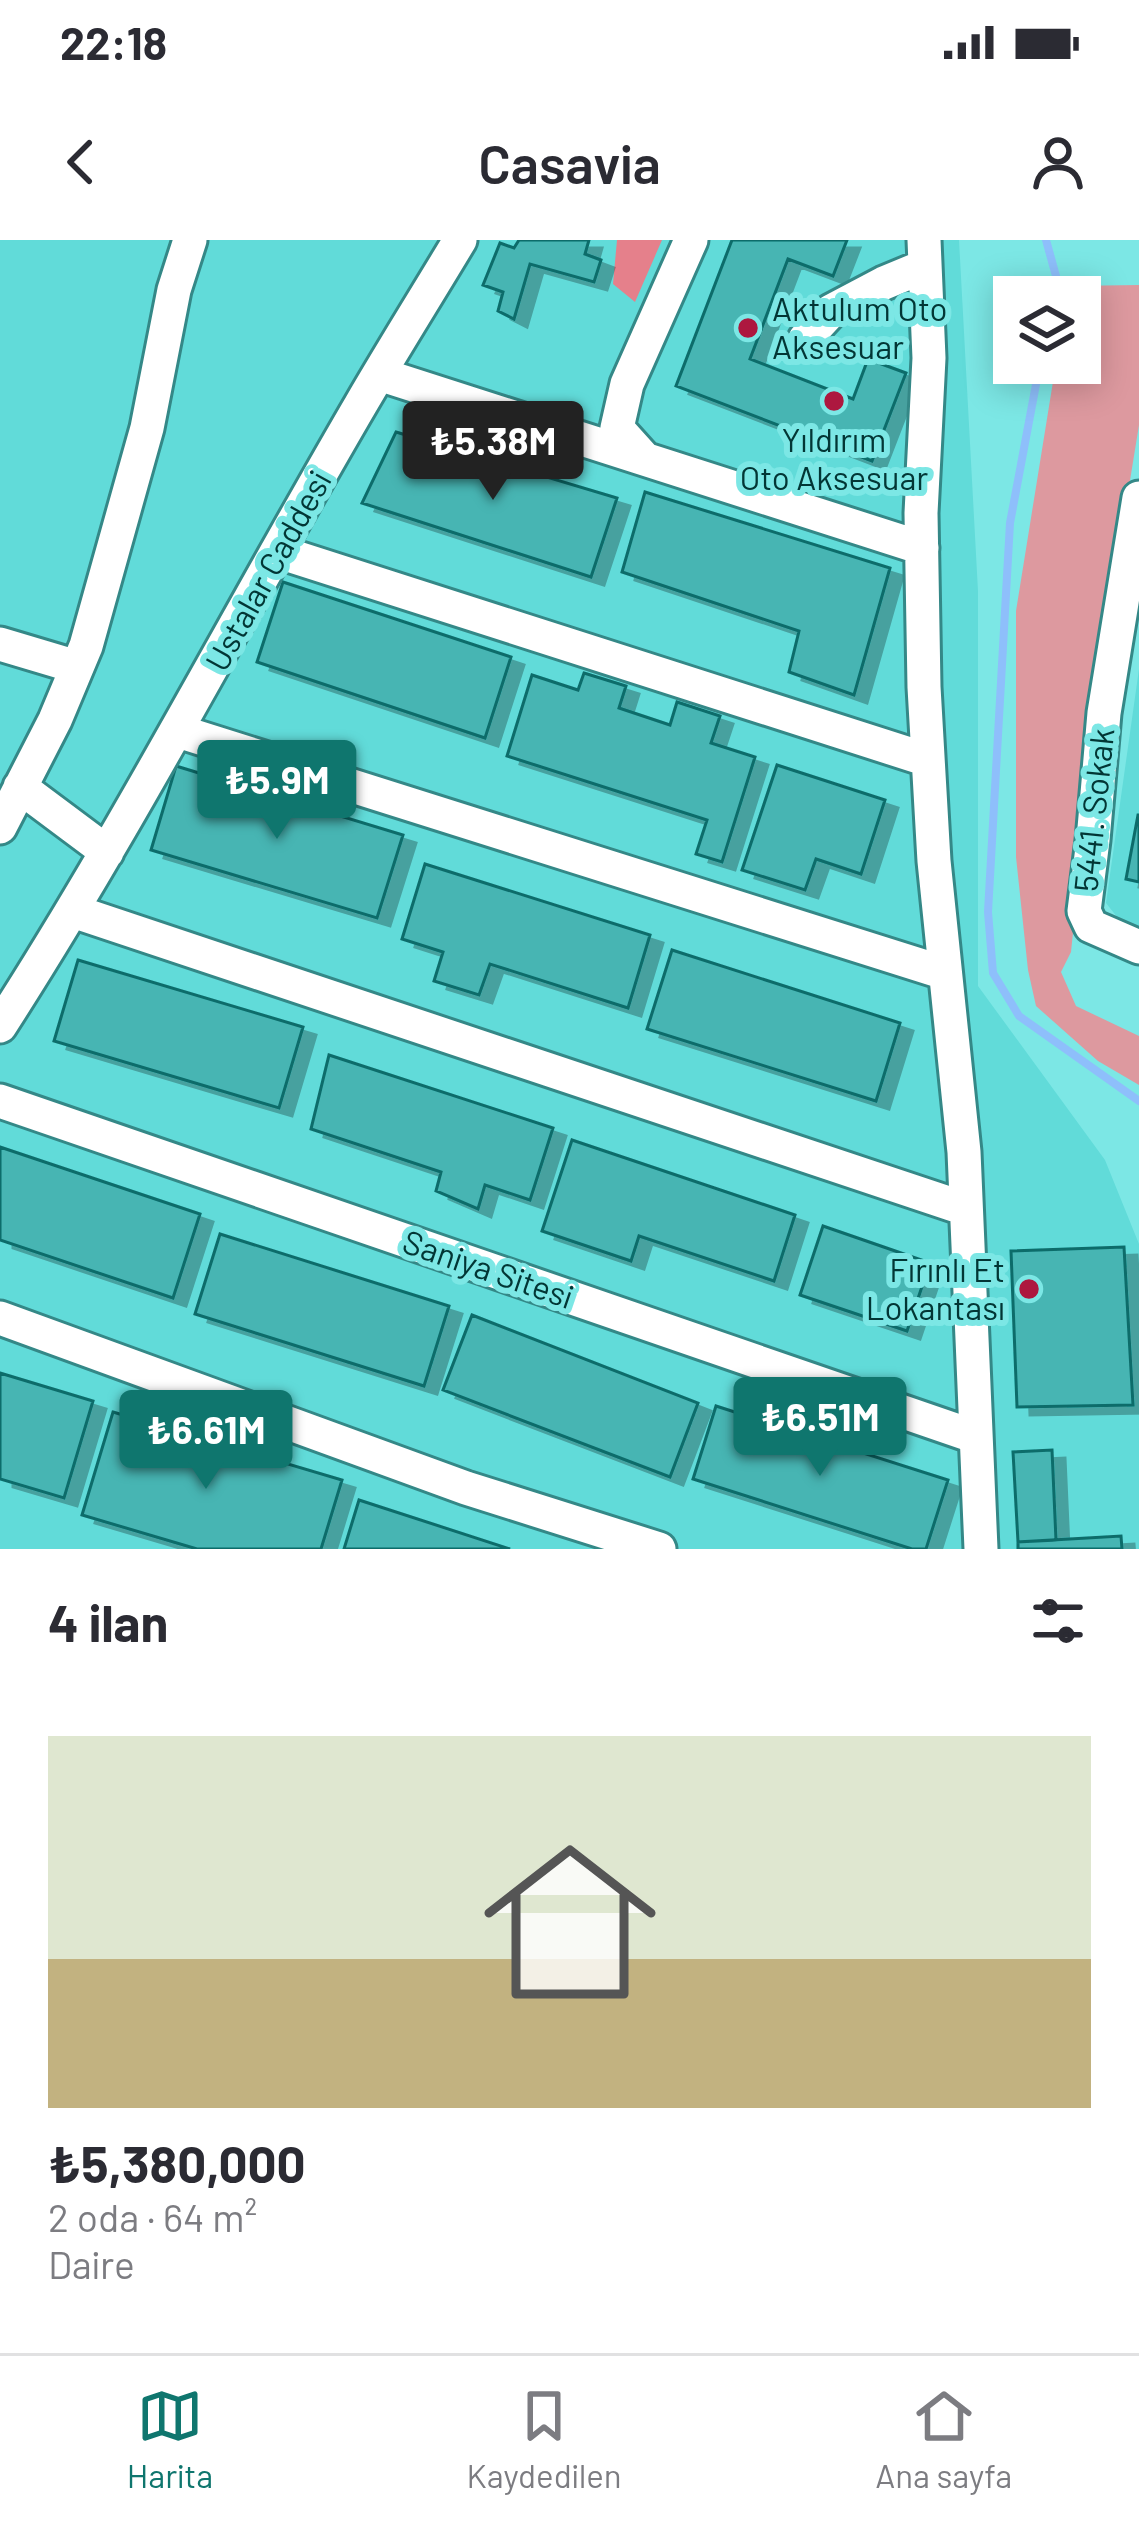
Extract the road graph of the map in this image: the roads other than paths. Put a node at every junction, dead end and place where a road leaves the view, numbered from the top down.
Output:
1 (190, 240) edge
2 (460, 240) edge
3 (692, 240) edge
4 (925, 253) edge
5 (805, 339) dead end
6 (380, 374) junction
7 (645, 459) junction
8 (1139, 498) edge
9 (922, 548) junction
10 (279, 552) junction
11 (0, 644) edge
12 (77, 667) junction
13 (178, 731) junction
14 (928, 760) junction
15 (20, 788) junction
16 (0, 827) edge
17 (107, 852) junction
18 (73, 911) junction
19 (1139, 947) edge
20 (945, 973) junction
21 (0, 1026) edge
22 (0, 1101) edge
23 (966, 1209) junction
24 (0, 1318) edge
25 (976, 1437) junction
26 (659, 1549) edge
27 (981, 1549) edge

1 - 12 street
2 - 6 street, Ustalar Caddesi
3 - 7 street
4 - 5 street
4 - 9 street
6 - 7 street
6 - 10 street, Ustalar Caddesi
7 - 9 street
8 - 19 street, 5441. Sokak
9 - 14 street
10 - 13 street, Ustalar Caddesi
10 - 14 street
11 - 12 street
12 - 15 street
13 - 17 street, Ustalar Caddesi
13 - 20 street
14 - 20 street
15 - 16 street
15 - 17 street
17 - 18 street, Ustalar Caddesi
18 - 21 street, Ustalar Caddesi
18 - 23 street
20 - 23 street
22 - 25 street, Saniya Sitesi
23 - 25 street
24 - 26 street
25 - 27 street

